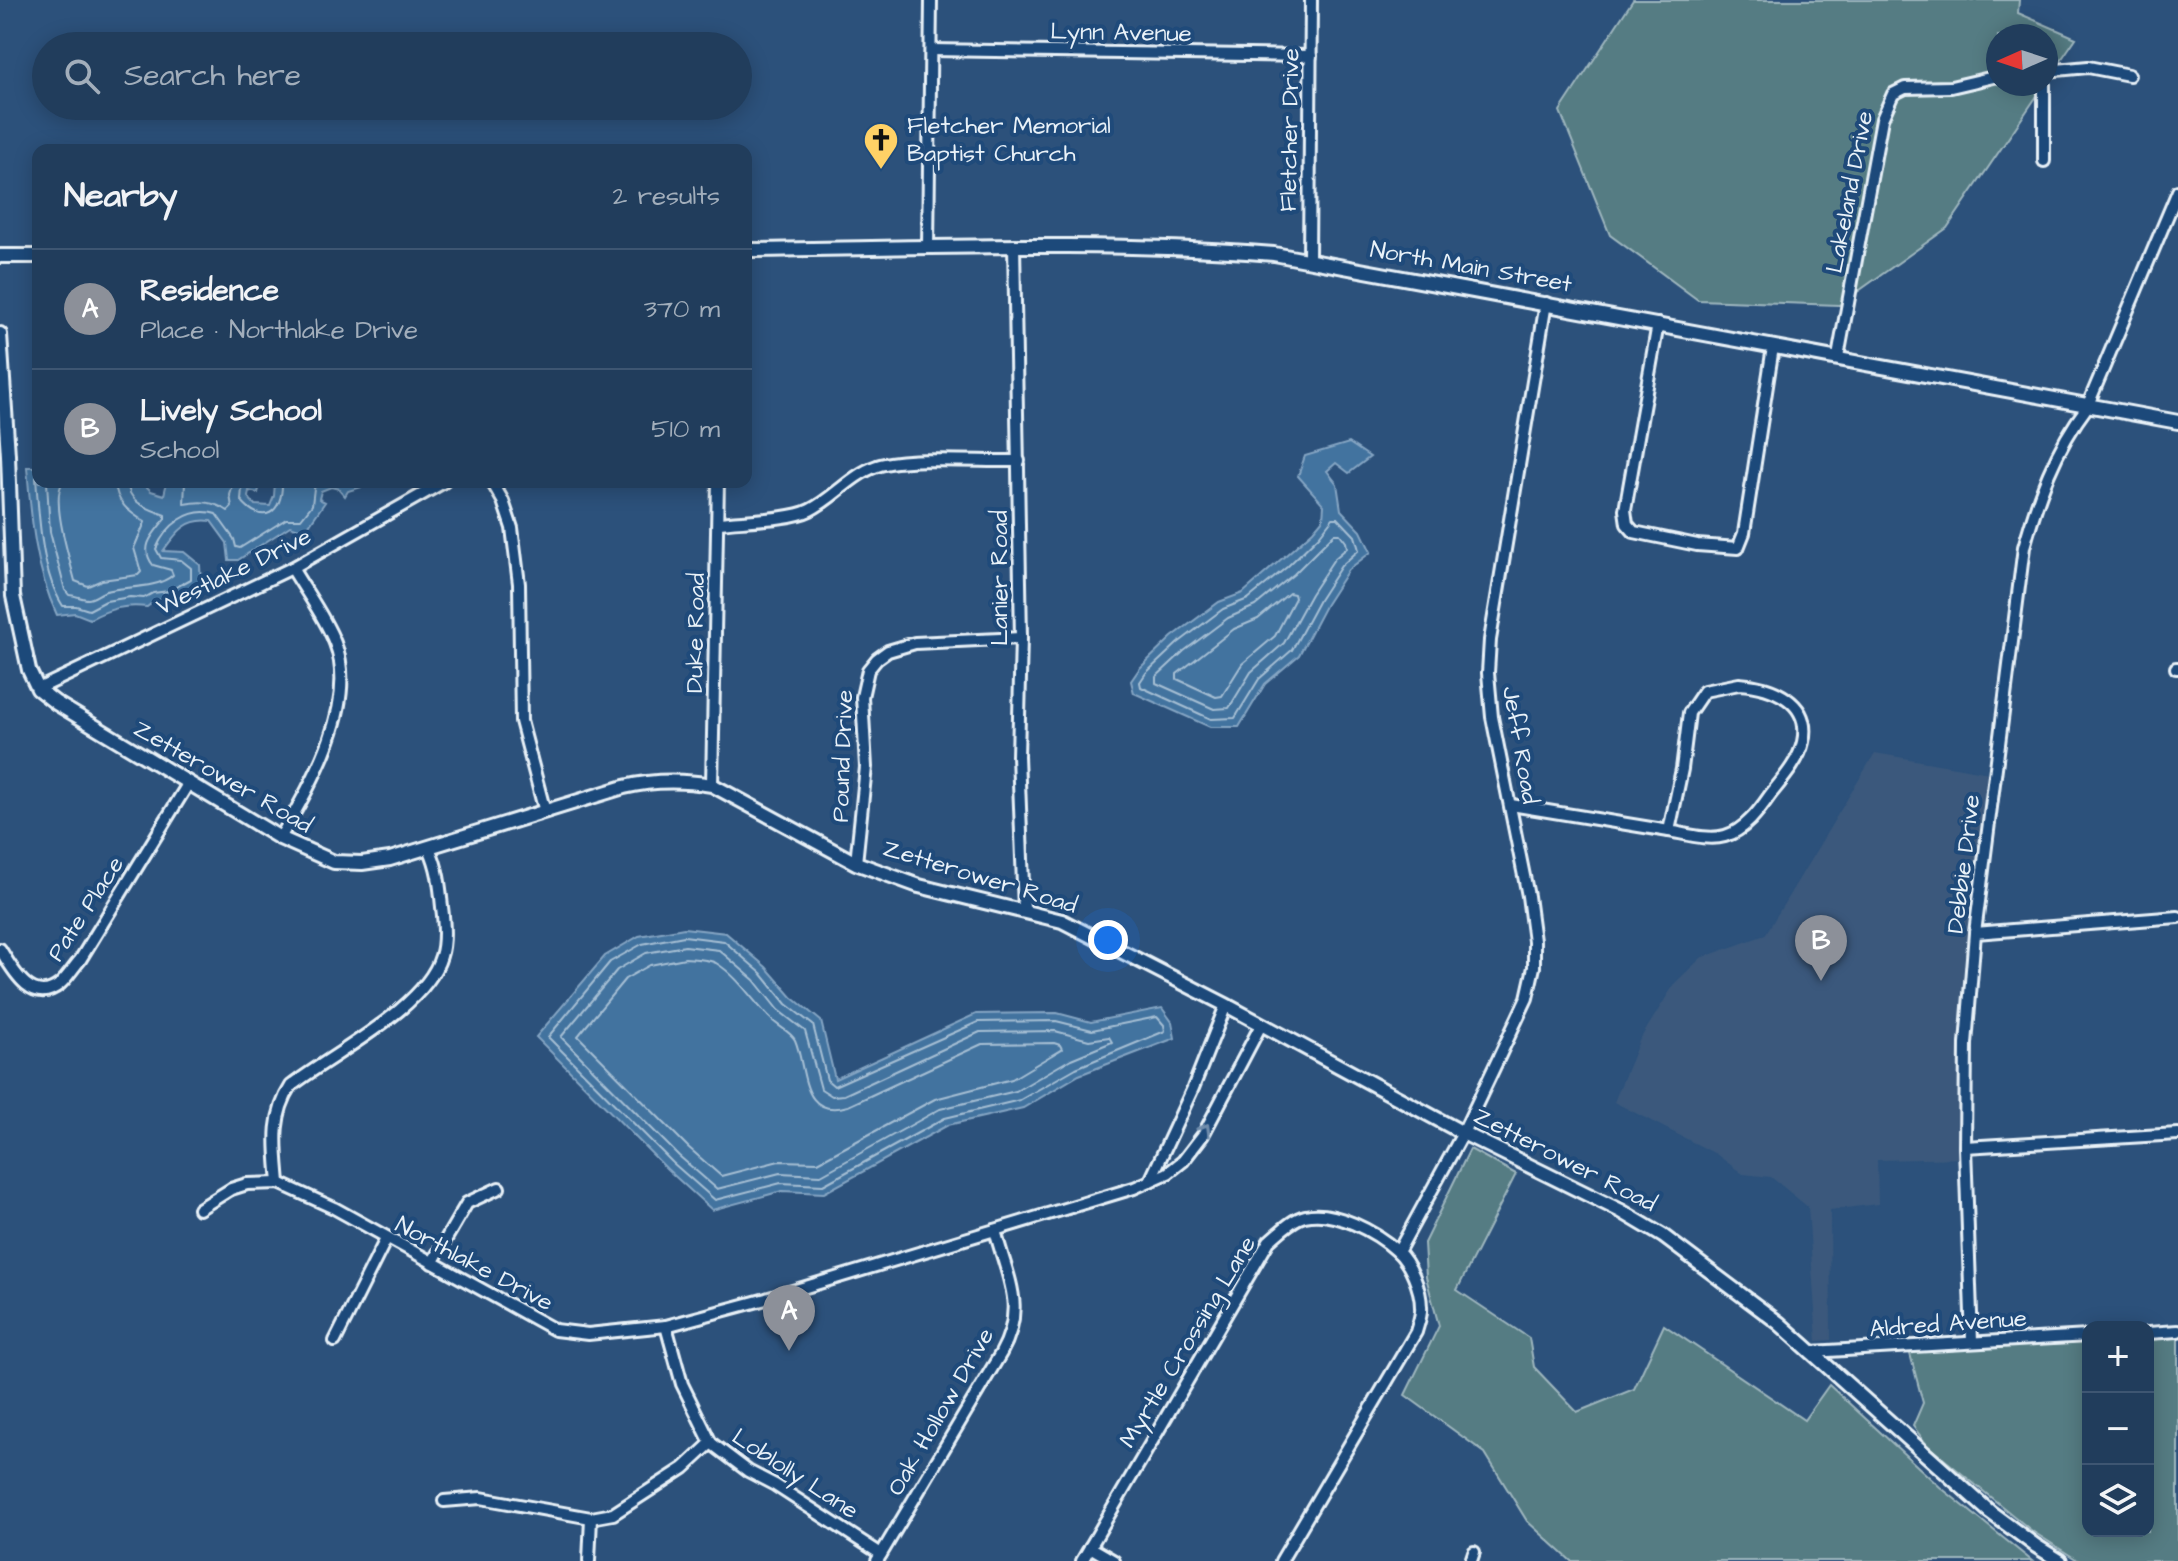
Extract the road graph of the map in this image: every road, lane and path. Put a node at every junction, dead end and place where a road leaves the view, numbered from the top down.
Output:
1 (931, 0) edge
2 (1311, 0) edge
3 (931, 50) junction
4 (1311, 56) junction
5 (2058, 70) edge
6 (2129, 75) dead end
7 (1986, 79) edge
8 (2044, 96) edge
9 (2044, 161) dead end
10 (2178, 191) edge
11 (1014, 245) junction
12 (928, 247) junction
13 (752, 250) edge
14 (0, 256) edge
15 (32, 256) edge
16 (1309, 259) junction
17 (1546, 303) junction
18 (1658, 324) junction
19 (0, 334) edge
20 (1773, 347) junction
21 (1838, 357) junction
22 (2087, 407) junction
23 (2178, 422) edge
24 (4, 456) edge
25 (1019, 461) junction
26 (433, 488) edge
27 (495, 488) edge
28 (718, 488) edge
29 (718, 523) junction
30 (292, 568) junction
31 (1021, 638) junction
32 (38, 689) junction
33 (188, 784) junction
34 (712, 785) junction
35 (1511, 805) junction
36 (545, 812) junction
37 (1669, 831) junction
38 (280, 838) junction
39 (429, 848) junction
40 (856, 863) junction
41 (1024, 910) junction
42 (2178, 917) edge
43 (1975, 933) junction
44 (0, 949) edge
45 (1226, 1005) junction
46 (1261, 1025) junction
47 (1463, 1133) junction
48 (2178, 1134) edge
49 (1965, 1147) junction
50 (1150, 1181) junction
51 (279, 1183) junction
52 (499, 1188) dead end
53 (199, 1209) dead end
54 (995, 1230) junction
55 (386, 1239) junction
56 (1398, 1252) junction
57 (432, 1263) junction
58 (666, 1326) junction
59 (2178, 1331) edge
60 (2154, 1333) edge
61 (2082, 1336) edge
62 (335, 1341) dead end
63 (1972, 1341) junction
64 (1811, 1352) junction
65 (711, 1443) junction
66 (444, 1501) dead end
67 (591, 1518) junction
68 (1090, 1547) junction
69 (879, 1557) edge
70 (589, 1561) edge
71 (1082, 1561) edge
72 (1114, 1561) edge
73 (1281, 1561) edge
74 (2060, 1561) edge

1 - 3 street
2 - 4 street, Fletcher Drive
3 - 4 street, Lynn Avenue
3 - 12 street
4 - 16 street, Fletcher Drive
5 - 6 street
7 - 21 street, Lakeland Drive
8 - 9 street
10 - 22 street, Debbie Drive
11 - 12 street, North Main Street
11 - 16 street, North Main Street
11 - 25 street, Lanier Road
12 - 13 street, North Main Street
14 - 15 street
16 - 17 street, North Main Street
17 - 18 street, North Main Street
17 - 35 street, Jeff Road
18 - 20 street, North Main Street
18 - 20 street
19 - 24 street
20 - 21 street, North Main Street
21 - 22 street, North Main Street
22 - 23 street, North Main Street
22 - 43 street, Debbie Drive
24 - 32 street
25 - 29 street
25 - 31 street, Lanier Road
26 - 30 street, Westlake Drive
27 - 36 street
28 - 29 street, Duke Road
29 - 34 street, Duke Road
30 - 32 street, Westlake Drive
30 - 38 street
31 - 40 street, Pound Drive
31 - 41 street, Lanier Road
32 - 33 street, Zetterower Road
33 - 38 street, Zetterower Road
33 - 44 street, Pate Place
34 - 36 street, Zetterower Road
34 - 40 street, Zetterower Road
35 - 37 street
35 - 47 street, Jeff Road
36 - 39 street, Zetterower Road
37 - 37 street
38 - 39 street, Zetterower Road
39 - 51 street
40 - 41 street, Zetterower Road
41 - 45 street, Zetterower Road
42 - 43 street
43 - 49 street, Debbie Drive
45 - 46 street, Zetterower Road
45 - 50 street
46 - 47 street, Zetterower Road
50 -> 46 street, Northlake Drive
47 - 56 street, Jeff Road
47 - 64 street, Zetterower Road
48 - 49 street
49 - 63 street, Debbie Drive
50 - 54 street, Northlake Drive
51 - 53 street
51 - 55 street, Northlake Drive
52 - 57 street
54 - 58 street, Northlake Drive
54 - 69 street, Oak Hollow Drive
55 - 57 street, Northlake Drive
55 - 62 street
56 - 68 street, Myrtle Crossing Lane
56 - 73 street, Myrtle Crossing Lane
57 - 58 street, Northlake Drive
58 - 65 street, Loblolly Lane
59 - 60 street
61 - 63 street, Aldred Avenue
63 - 64 street, Aldred Avenue
64 - 74 street, Zetterower Road
65 - 67 street
65 - 69 street, Loblolly Lane
66 - 67 street
67 - 70 street
68 - 71 street, Myrtle Crossing Lane
68 - 72 street

